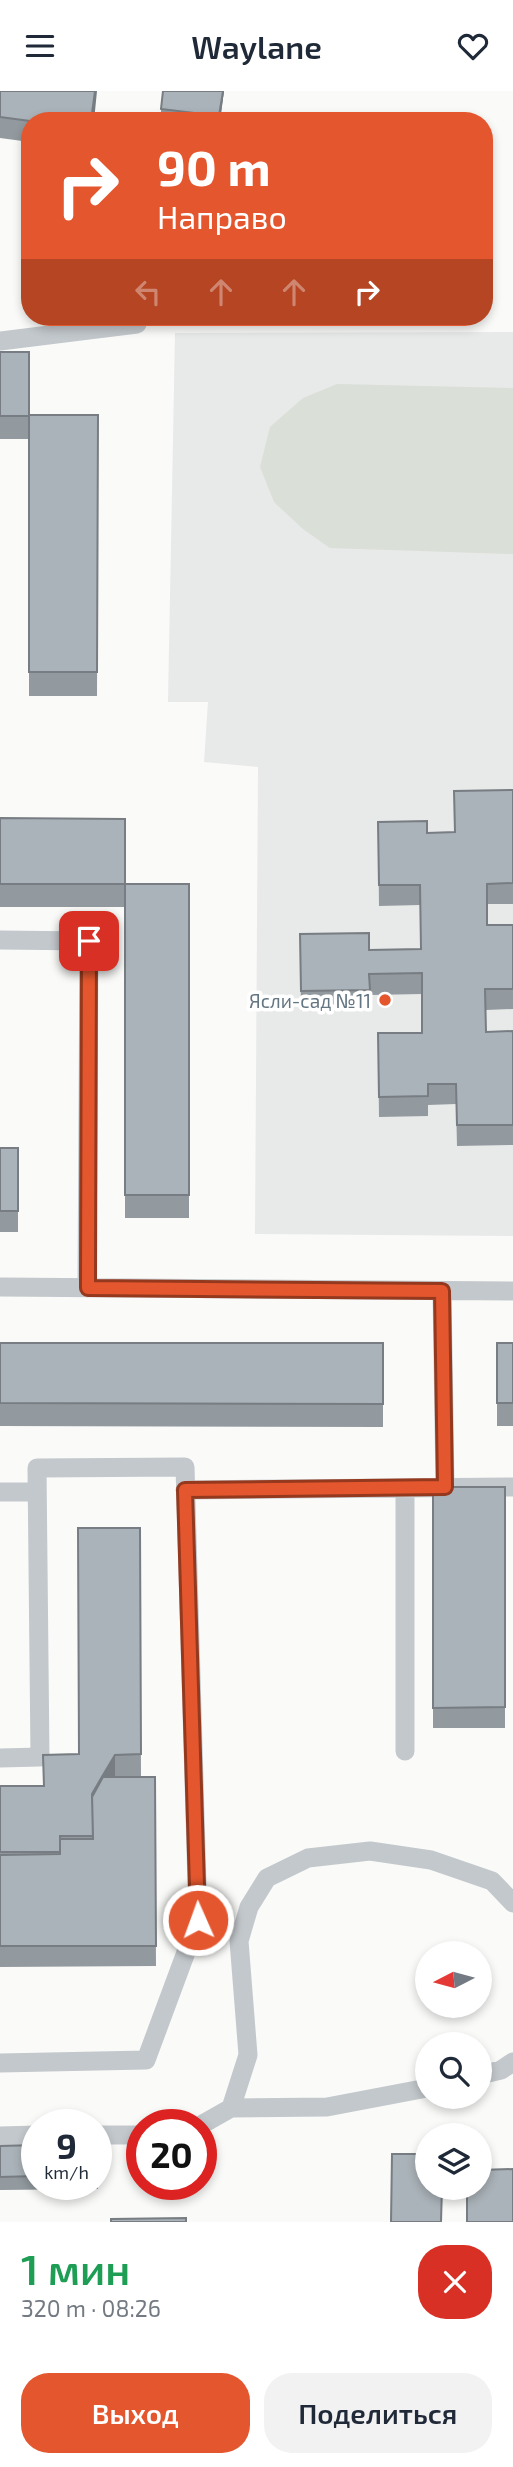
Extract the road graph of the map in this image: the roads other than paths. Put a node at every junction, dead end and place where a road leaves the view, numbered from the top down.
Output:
1 (121, 326) edge
2 (0, 341) edge
3 (0, 940) edge
4 (0, 1287) edge
5 (88, 1288) junction
6 (442, 1291) junction
7 (513, 1291) edge
8 (445, 1487) junction
9 (513, 1487) edge
10 (405, 1488) junction
11 (185, 1490) junction
12 (0, 1492) edge
13 (37, 1492) junction
14 (405, 1751) dead end
15 (0, 1758) edge
16 (513, 1903) edge
17 (513, 2062) edge
18 (0, 2063) edge
19 (492, 2072) edge
20 (415, 2090) edge
21 (231, 2108) junction
22 (217, 2116) edge
23 (21, 2135) edge
24 (0, 2136) edge

1 - 2 lane
3 - 5 lane
4 - 5 lane
5 - 6 lane
6 - 7 lane
6 - 8 lane
8 - 9 lane
8 - 10 lane
10 - 11 lane
10 - 14 lane
11 - 13 lane
11 - 18 lane
12 - 13 lane
13 - 15 lane
16 - 21 lane
17 - 19 lane
20 - 21 lane
21 - 22 lane
23 - 24 lane

